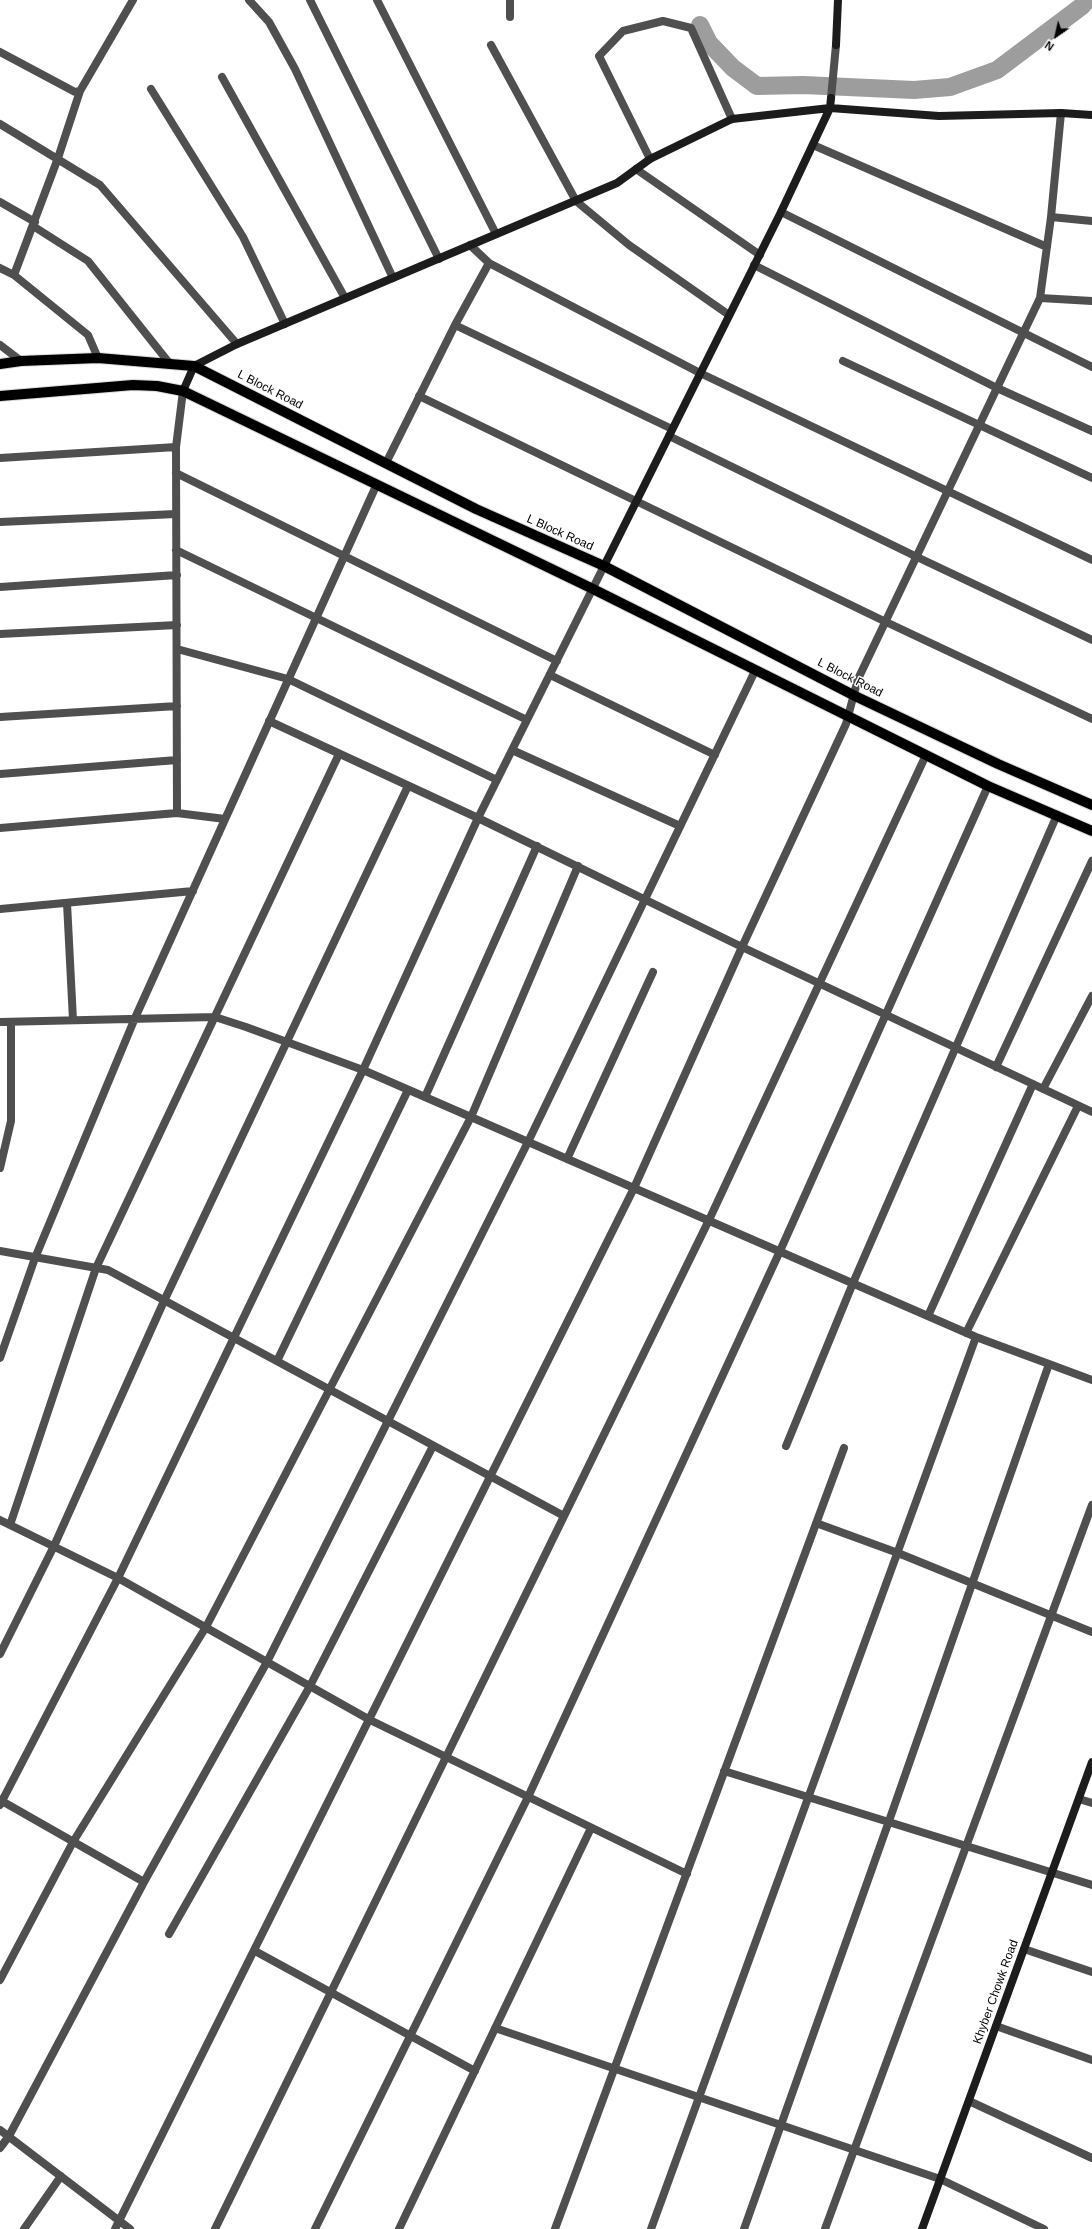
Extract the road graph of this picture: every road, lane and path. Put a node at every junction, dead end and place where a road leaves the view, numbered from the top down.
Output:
1 (134, 0) edge
2 (249, 0) edge
3 (310, 0) edge
4 (377, 0) edge
5 (510, 0) edge
6 (838, 0) edge
7 (510, 16) dead end
8 (491, 45) dead end
9 (0, 52) edge
10 (222, 77) dead end
11 (152, 89) dead end
12 (80, 91) junction
13 (830, 108) junction
14 (1061, 113) junction
15 (1092, 115) edge
16 (732, 119) junction
17 (0, 124) edge
18 (813, 145) junction
19 (58, 158) junction
20 (650, 159) junction
21 (636, 169) junction
22 (576, 201) junction
23 (0, 202) edge
24 (782, 212) junction
25 (1051, 217) junction
26 (1092, 221) edge
27 (34, 224) junction
28 (496, 234) junction
29 (470, 245) junction
30 (1047, 246) junction
31 (760, 255) junction
32 (439, 259) junction
33 (488, 263) junction
34 (754, 265) junction
35 (0, 268) edge
36 (14, 275) junction
37 (393, 278) junction
38 (346, 298) junction
39 (1040, 298) junction
40 (1092, 301) edge
41 (729, 315) junction
42 (285, 324) junction
43 (455, 325) junction
44 (1022, 333) junction
45 (237, 344) junction
46 (0, 345) edge
47 (98, 358) junction
48 (21, 361) junction
49 (843, 361) dead end
50 (0, 364) edge
51 (170, 364) junction
52 (194, 366) junction
53 (1092, 367) edge
54 (700, 373) junction
55 (997, 388) junction
56 (183, 391) junction
57 (0, 396) edge
58 (420, 396) junction
59 (980, 424) junction
60 (1092, 431) edge
61 (670, 433) junction
62 (176, 447) junction
63 (0, 458) edge
64 (386, 463) junction
65 (176, 473) junction
66 (1092, 478) edge
67 (376, 486) junction
68 (948, 492) junction
69 (637, 501) junction
70 (176, 514) junction
71 (0, 522) edge
72 (176, 550) junction
73 (344, 556) junction
74 (917, 557) junction
75 (1092, 560) edge
76 (604, 566) junction
77 (177, 575) junction
78 (0, 588) edge
79 (593, 589) junction
80 (316, 617) junction
81 (886, 622) junction
82 (177, 625) junction
83 (0, 634) edge
84 (1092, 640) edge
85 (177, 649) junction
86 (557, 661) junction
87 (755, 671) junction
88 (550, 676) junction
89 (288, 679) junction
90 (855, 696) junction
91 (177, 706) junction
92 (849, 716) junction
93 (0, 717) edge
94 (1092, 719) edge
95 (527, 720) junction
96 (269, 721) junction
97 (512, 750) junction
98 (339, 754) junction
99 (715, 755) junction
100 (926, 755) junction
101 (177, 760) junction
102 (0, 774) edge
103 (497, 780) junction
104 (408, 786) junction
105 (988, 786) junction
106 (1092, 805) edge
107 (177, 813) junction
108 (1057, 815) junction
109 (478, 818) junction
110 (225, 819) junction
111 (680, 826) junction
112 (0, 828) edge
113 (1092, 831) edge
114 (537, 846) junction
115 (1092, 861) edge
116 (578, 866) junction
117 (193, 891) junction
118 (645, 898) junction
119 (67, 903) junction
120 (0, 909) edge
121 (742, 946) junction
122 (653, 972) dead end
123 (820, 983) junction
124 (1092, 996) edge
125 (886, 1014) junction
126 (215, 1017) junction
127 (135, 1018) junction
128 (73, 1020) junction
129 (0, 1022) edge
130 (11, 1022) junction
131 (287, 1042) junction
132 (955, 1047) junction
133 (996, 1067) junction
134 (363, 1070) junction
135 (1033, 1084) junction
136 (1043, 1089) junction
137 (408, 1090) junction
138 (425, 1097) junction
139 (1078, 1106) junction
140 (1092, 1112) edge
141 (471, 1117) junction
142 (528, 1142) junction
143 (567, 1159) junction
144 (0, 1168) edge
145 (634, 1188) junction
146 (709, 1220) junction
147 (0, 1251) edge
148 (780, 1251) junction
149 (35, 1258) junction
150 (96, 1268) junction
151 (853, 1283) junction
152 (164, 1301) junction
153 (928, 1316) junction
154 (966, 1333) junction
155 (976, 1337) junction
156 (234, 1338) junction
157 (0, 1358) edge
158 (277, 1361) junction
159 (1049, 1364) junction
160 (1092, 1380) edge
161 (329, 1390) junction
162 (388, 1421) junction
163 (433, 1446) junction
164 (786, 1446) dead end
165 (844, 1448) dead end
166 (491, 1477) junction
167 (1092, 1505) edge
168 (564, 1516) junction
169 (0, 1520) edge
170 (816, 1523) junction
171 (10, 1525) junction
172 (54, 1546) junction
173 (898, 1553) junction
174 (118, 1578) junction
175 (973, 1583) junction
176 (1051, 1616) junction
177 (206, 1627) junction
178 (1092, 1632) edge
179 (0, 1654) edge
180 (267, 1662) junction
181 (310, 1686) junction
182 (370, 1720) junction
183 (446, 1757) junction
184 (1092, 1762) edge
185 (724, 1772) junction
186 (528, 1797) junction
187 (810, 1797) junction
188 (1079, 1799) junction
189 (1, 1802) edge
190 (1092, 1803) edge
191 (890, 1821) junction
192 (591, 1828) junction
193 (74, 1842) junction
194 (967, 1845) junction
195 (1052, 1872) junction
196 (687, 1874) junction
197 (144, 1882) junction
198 (1092, 1885) edge
199 (169, 1934) dead end
200 (1024, 1949) junction
201 (255, 1951) junction
202 (1092, 1972) edge
203 (0, 1980) edge
204 (331, 1993) junction
205 (996, 2026) junction
206 (495, 2028) junction
207 (411, 2036) junction
208 (1092, 2060) edge
209 (614, 2069) junction
210 (475, 2071) junction
211 (699, 2098) junction
212 (969, 2101) junction
213 (781, 2125) junction
214 (0, 2130) edge
215 (9, 2136) junction
216 (0, 2148) edge
217 (854, 2150) junction
218 (1092, 2158) edge
219 (61, 2176) junction
220 (940, 2179) junction
221 (121, 2222) junction
222 (24, 2229) edge
223 (115, 2229) edge
224 (130, 2229) edge
225 (215, 2229) edge
226 (315, 2229) edge
227 (399, 2229) edge
228 (556, 2229) edge
229 (651, 2229) edge
230 (744, 2229) edge
231 (825, 2229) edge
232 (922, 2229) edge
233 (1044, 2229) edge

1 - 12 street
2 - 37 street
3 - 32 street
4 - 28 street
5 - 7 street
6 - 13 street
8 - 22 street
9 - 12 street
10 - 38 street
11 - 42 street
12 - 19 street
13 - 14 street
13 - 16 street
13 - 18 street
14 - 15 street
14 - 25 street
16 - 20 street
16 - 20 street
17 - 19 street
18 - 24 street
18 - 30 street
19 - 27 street
19 - 45 street
20 - 21 street
21 - 22 street
21 - 31 street
22 - 28 street
22 - 41 street
23 - 27 street
24 - 31 street
24 - 44 street
25 - 26 street
25 - 30 street
27 - 36 street
27 - 51 street
28 - 29 street
29 - 32 street
29 - 33 street
30 - 39 street
31 - 34 street
32 - 37 street
33 - 43 street
33 - 54 street
34 - 41 street
34 - 55 street
35 - 36 street
36 - 47 street
37 - 38 street
38 - 42 street
39 - 40 street
39 - 44 street
41 - 54 street
42 - 45 street
43 - 58 street
43 - 61 street
44 - 53 street
44 - 55 street
45 - 52 street
46 - 48 street
47 - 48 main road, L Block Road
47 - 51 main road, L Block Road
48 - 50 main road, L Block Road
49 - 59 street
51 - 52 main road, L Block Road
52 - 56 street
52 - 64 main road, L Block Road
54 - 61 street
54 - 68 street
55 - 59 street
55 - 60 street
56 - 57 main road
56 - 62 street
56 - 67 main road
58 - 64 street
58 - 69 street
59 - 66 street
59 - 68 street
61 - 69 street
61 - 74 street
62 - 63 street
62 - 65 street
64 - 76 main road, L Block Road
65 - 70 street
65 - 73 street
67 - 73 street
67 - 79 main road
68 - 74 street
68 - 75 street
69 - 76 street
69 - 81 street
70 - 71 street
70 - 72 street
72 - 77 street
72 - 80 street
73 - 80 street
73 - 86 street
74 - 81 street
74 - 84 street
76 - 79 street
76 - 90 main road, L Block Road
77 - 78 street
77 - 82 street
79 - 86 street
79 - 87 main road
80 - 89 street
80 - 95 street
81 - 90 street
81 - 94 street
82 - 83 street
82 - 85 street
85 - 89 street
85 - 91 street
86 - 88 street
87 - 92 main road
87 - 99 street
88 - 95 street
88 - 99 street
89 - 96 street
89 - 103 street
90 - 92 street
90 - 106 main road, L Block Road
91 - 93 street
91 - 101 street
92 - 100 main road
92 - 121 street
95 - 97 street
96 - 98 street
96 - 110 street
97 - 103 street
97 - 111 street
98 - 104 street
98 - 126 street
99 - 111 street
100 - 105 main road
100 - 123 street
101 - 102 street
101 - 107 street
103 - 109 street
104 - 109 street
104 - 131 street
105 - 108 main road
105 - 125 street
107 - 110 street
107 - 112 street
108 - 113 main road
108 - 132 street
109 - 114 street
109 - 134 street
110 - 117 street
111 - 118 street
114 - 116 street
114 - 138 street
115 - 133 street
116 - 118 street
116 - 141 street
117 - 119 street
117 - 127 street
118 - 121 street
118 - 142 street
119 - 120 street
119 - 128 street
121 - 123 street
121 - 145 street
122 - 143 street
123 - 125 street
123 - 146 street
124 - 136 street
125 - 132 street
125 - 148 street
126 - 127 street
126 - 131 street
126 - 150 street
127 - 128 street
127 - 149 street
128 - 130 street
129 - 130 street
130 - 144 street
131 - 134 street
131 - 152 street
132 - 133 street
132 - 151 street
133 - 135 street
134 - 137 street
134 - 156 street
135 - 136 street
135 - 153 street
136 - 139 street
137 - 138 street
137 - 158 street
138 - 141 street
139 - 140 street
139 - 154 street
141 - 142 street
141 - 161 street
142 - 143 street
142 - 162 street
143 - 145 street
145 - 146 street
145 - 166 street
146 - 148 street
146 - 168 street
147 - 149 street
148 - 151 street
148 - 186 street
149 - 150 street
149 - 157 street
150 - 152 street
150 - 171 street
151 - 153 street
151 - 164 street
152 - 156 street
152 - 172 street
153 - 154 street
154 - 155 street
155 - 159 street
155 - 173 street
156 - 158 street
156 - 174 street
158 - 161 street
159 - 160 street
159 - 175 street
161 - 162 street
161 - 177 street
162 - 163 street
162 - 180 street
163 - 166 street
163 - 181 street
165 - 170 street
166 - 168 street
166 - 182 street
167 - 176 street
168 - 183 street
169 - 171 street
170 - 173 street
170 - 185 street
171 - 172 street
172 - 174 street
172 - 179 street
173 - 175 street
173 - 187 street
174 - 177 street
174 - 189 street
175 - 176 street
175 - 191 street
176 - 178 street
176 - 194 street
177 - 180 street
177 - 193 street
180 - 181 street
180 - 197 street
181 - 182 street
181 - 199 street
182 - 183 street
182 - 201 street
183 - 186 street
183 - 204 street
184 - 188 street, Khyber Chowk Road
185 - 187 street
185 - 196 street
186 - 192 street
186 - 207 street
187 - 191 street
187 - 211 street
188 - 190 street
188 - 195 street, Khyber Chowk Road
189 - 193 street
191 - 194 street
191 - 213 street
192 - 196 street
192 - 206 street
193 - 197 street
193 - 203 street
194 - 195 street
194 - 217 street
195 - 198 street
195 - 200 street, Khyber Chowk Road
196 - 209 street
197 - 215 street
200 - 202 street
200 - 205 street, Khyber Chowk Road
201 - 204 street
201 - 221 street
204 - 207 street
204 - 225 street
205 - 208 street
205 - 212 street, Khyber Chowk Road
206 - 209 street
206 - 210 street
207 - 210 street
207 - 226 street
209 - 211 street
209 - 228 street
210 - 227 street
211 - 213 street
211 - 229 street
212 - 218 street
212 - 220 street, Khyber Chowk Road
213 - 217 street
213 - 230 street
214 - 215 street
215 - 216 street
215 - 219 street
217 - 220 street
217 - 231 street
219 - 221 street
219 - 222 street
220 - 232 street, Khyber Chowk Road
220 - 233 street
221 - 223 street
221 - 224 street

